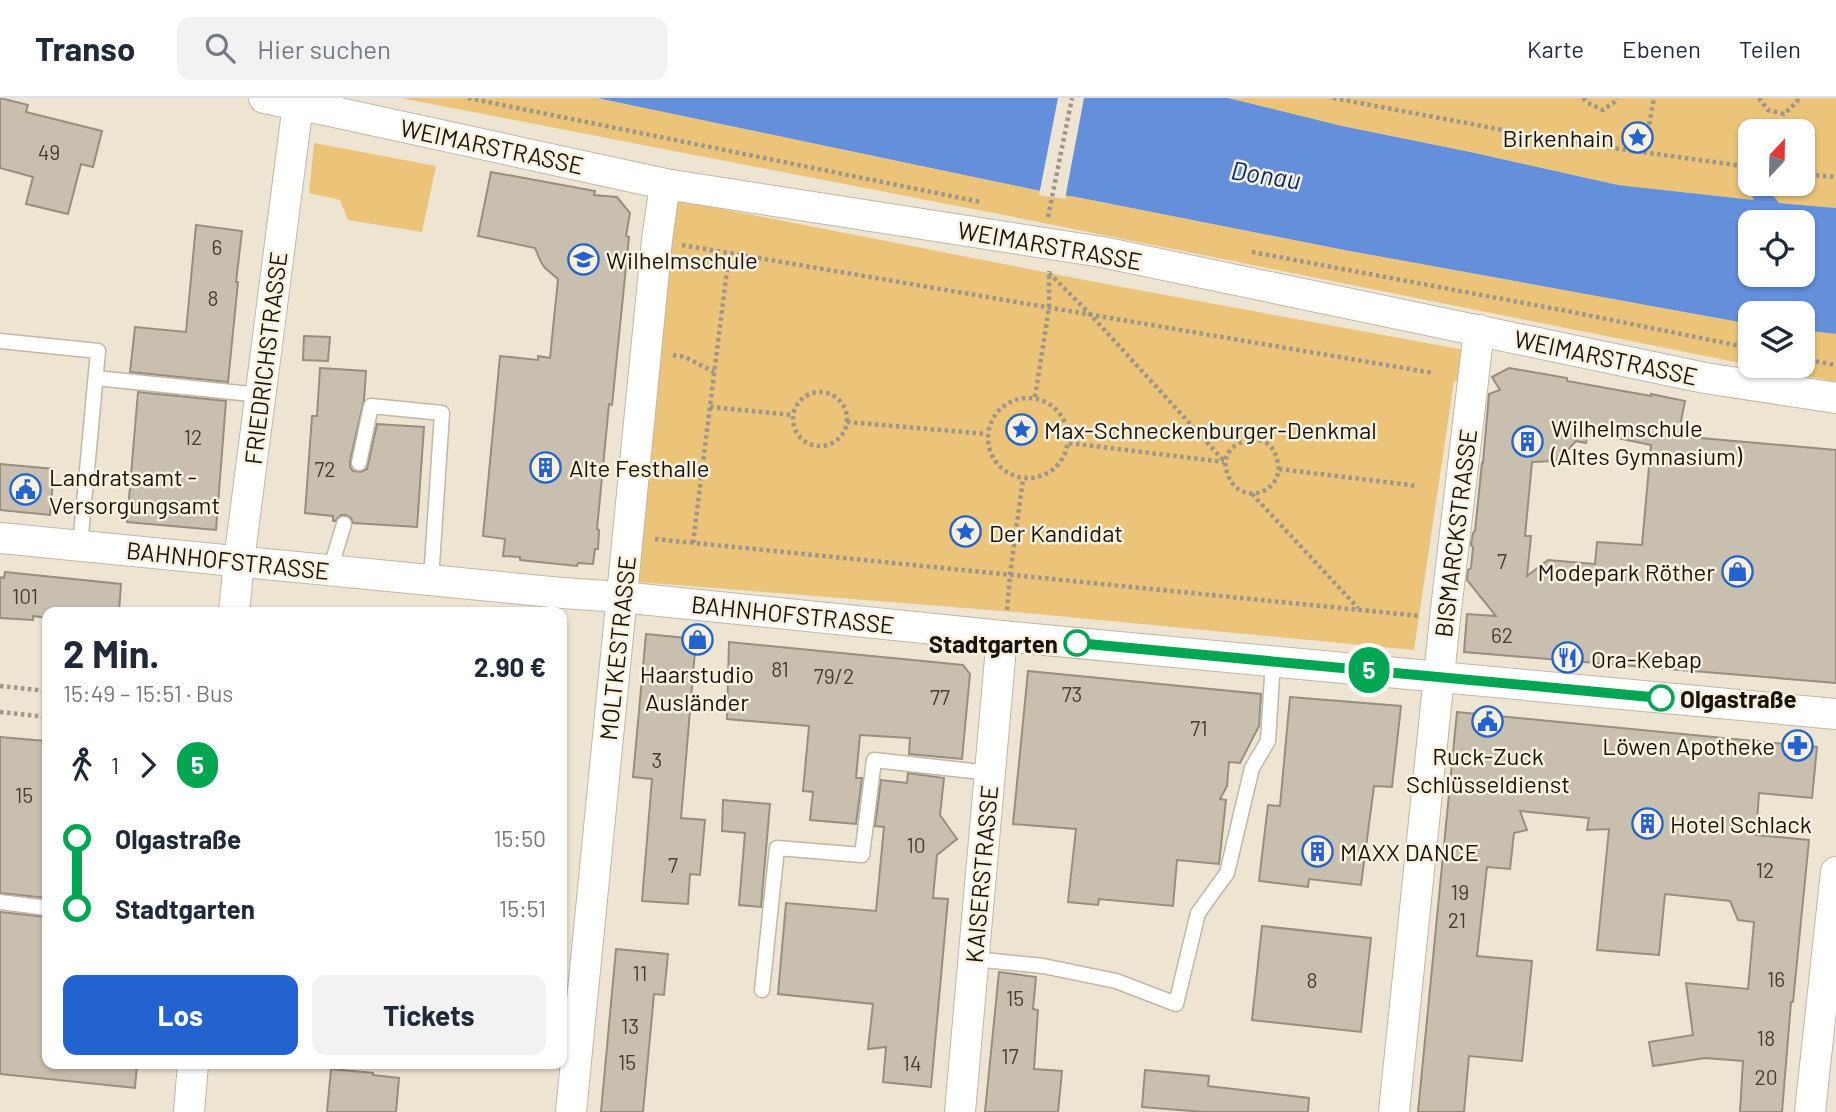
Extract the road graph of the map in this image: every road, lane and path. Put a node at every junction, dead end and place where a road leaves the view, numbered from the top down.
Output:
1 (264, 98) edge
2 (1072, 98) edge
3 (1333, 98) edge
4 (1583, 98) edge
5 (1617, 98) edge
6 (1647, 98) edge
7 (1759, 98) edge
8 (1798, 98) edge
9 (1364, 101) edge
10 (1653, 101) edge
11 (298, 104) junction
12 (1644, 152) junction
13 (1738, 165) edge
14 (1815, 175) edge
15 (1836, 177) edge
16 (665, 184) junction
17 (1049, 230) junction
18 (657, 240) junction
19 (729, 254) junction
20 (1049, 273) junction
21 (1049, 308) junction
22 (1089, 313) junction
23 (1479, 330) junction
24 (0, 341) edge
25 (646, 351) junction
26 (1815, 361) edge
27 (1836, 365) edge
28 (714, 372) junction
29 (1433, 373) dead end
30 (96, 378) junction
31 (260, 395) junction
32 (1035, 397) junction
33 (1836, 398) edge
34 (710, 407) junction
35 (793, 415) junction
36 (847, 422) junction
37 (987, 434) junction
38 (1069, 443) junction
39 (1225, 462) junction
40 (359, 463) dead end
41 (1279, 469) junction
42 (1023, 479) junction
43 (1418, 486) dead end
44 (1251, 494) junction
45 (344, 524) dead end
46 (628, 537) junction
47 (0, 538) edge
48 (693, 543) junction
49 (80, 546) junction
50 (239, 561) junction
51 (330, 570) junction
52 (1010, 575) junction
53 (431, 580) junction
54 (621, 597) junction
55 (234, 607) edge
56 (1359, 609) junction
57 (1445, 618) junction
58 (1005, 624) junction
59 (1273, 661) junction
60 (1438, 677) junction
61 (0, 686) edge
62 (42, 690) edge
63 (0, 712) edge
64 (1836, 714) edge
65 (42, 716) edge
66 (990, 773) junction
67 (1835, 885) edge
68 (0, 902) edge
69 (42, 907) edge
70 (974, 959) junction
71 (762, 990) dead end
72 (570, 1026) edge
73 (193, 1069) edge
74 (189, 1112) edge
75 (571, 1112) edge
76 (960, 1112) edge
77 (1394, 1112) edge
78 (1810, 1112) edge

1 - 11 street, WEIMARSTRASSE
2 - 17 path
3 - 9 path
4 - 5 path
6 - 10 path
7 - 8 path
9 - 12 path
10 - 12 path
11 - 16 street, WEIMARSTRASSE
11 - 31 street, FRIEDRICHSTRASSE
12 - 13 path
14 - 15 path
16 - 17 street, WEIMARSTRASSE
16 - 18 street, MOLTKESTRASSE
17 - 20 path
17 - 23 street, WEIMARSTRASSE
18 - 19 path
18 - 25 street, MOLTKESTRASSE
19 - 21 path
19 - 28 path
20 - 21 path
20 - 22 path
21 - 22 path
21 - 32 path
22 - 29 path
22 - 39 path
23 - 33 street, WEIMARSTRASSE
23 - 57 street, BISMARCKSTRASSE
24 - 30 lane
25 - 28 path
25 - 46 street, MOLTKESTRASSE
26 - 27 path
28 - 34 path
30 - 31 lane
30 - 49 lane
31 - 50 street, FRIEDRICHSTRASSE
32 - 37 path
32 - 38 path
34 - 35 path
34 - 48 path
35 - 36 path
35 - 36 path
36 - 37 path
37 - 42 path
38 - 39 path
38 - 42 path
39 - 41 path
39 - 44 path
40 - 53 lane
41 - 43 path
41 - 44 path
42 - 52 path
44 - 56 path
45 - 51 lane
46 - 48 path
46 - 54 street, MOLTKESTRASSE
47 - 49 street, BAHNHOFSTRASSE
48 - 52 path
49 - 50 street, BAHNHOFSTRASSE
50 - 51 street, BAHNHOFSTRASSE
50 - 55 street, FRIEDRICHSTRASSE
51 - 53 street, BAHNHOFSTRASSE
52 - 56 path
52 - 58 path
53 - 54 street, BAHNHOFSTRASSE
54 - 58 street, BAHNHOFSTRASSE
54 - 72 street, MOLTKESTRASSE
56 - 57 path
57 - 60 street, BISMARCKSTRASSE
58 - 59 street, BAHNHOFSTRASSE
58 - 66 street, KAISERSTRASSE
59 - 60 street, BAHNHOFSTRASSE
59 - 70 lane
60 - 64 street, BAHNHOFSTRASSE
60 - 77 street, BISMARCKSTRASSE
61 - 62 path
63 - 65 path
66 - 70 street, KAISERSTRASSE
66 - 71 lane
67 - 78 street
68 - 69 lane
70 - 76 street, KAISERSTRASSE
72 - 75 street, MOLTKESTRASSE
73 - 74 street

